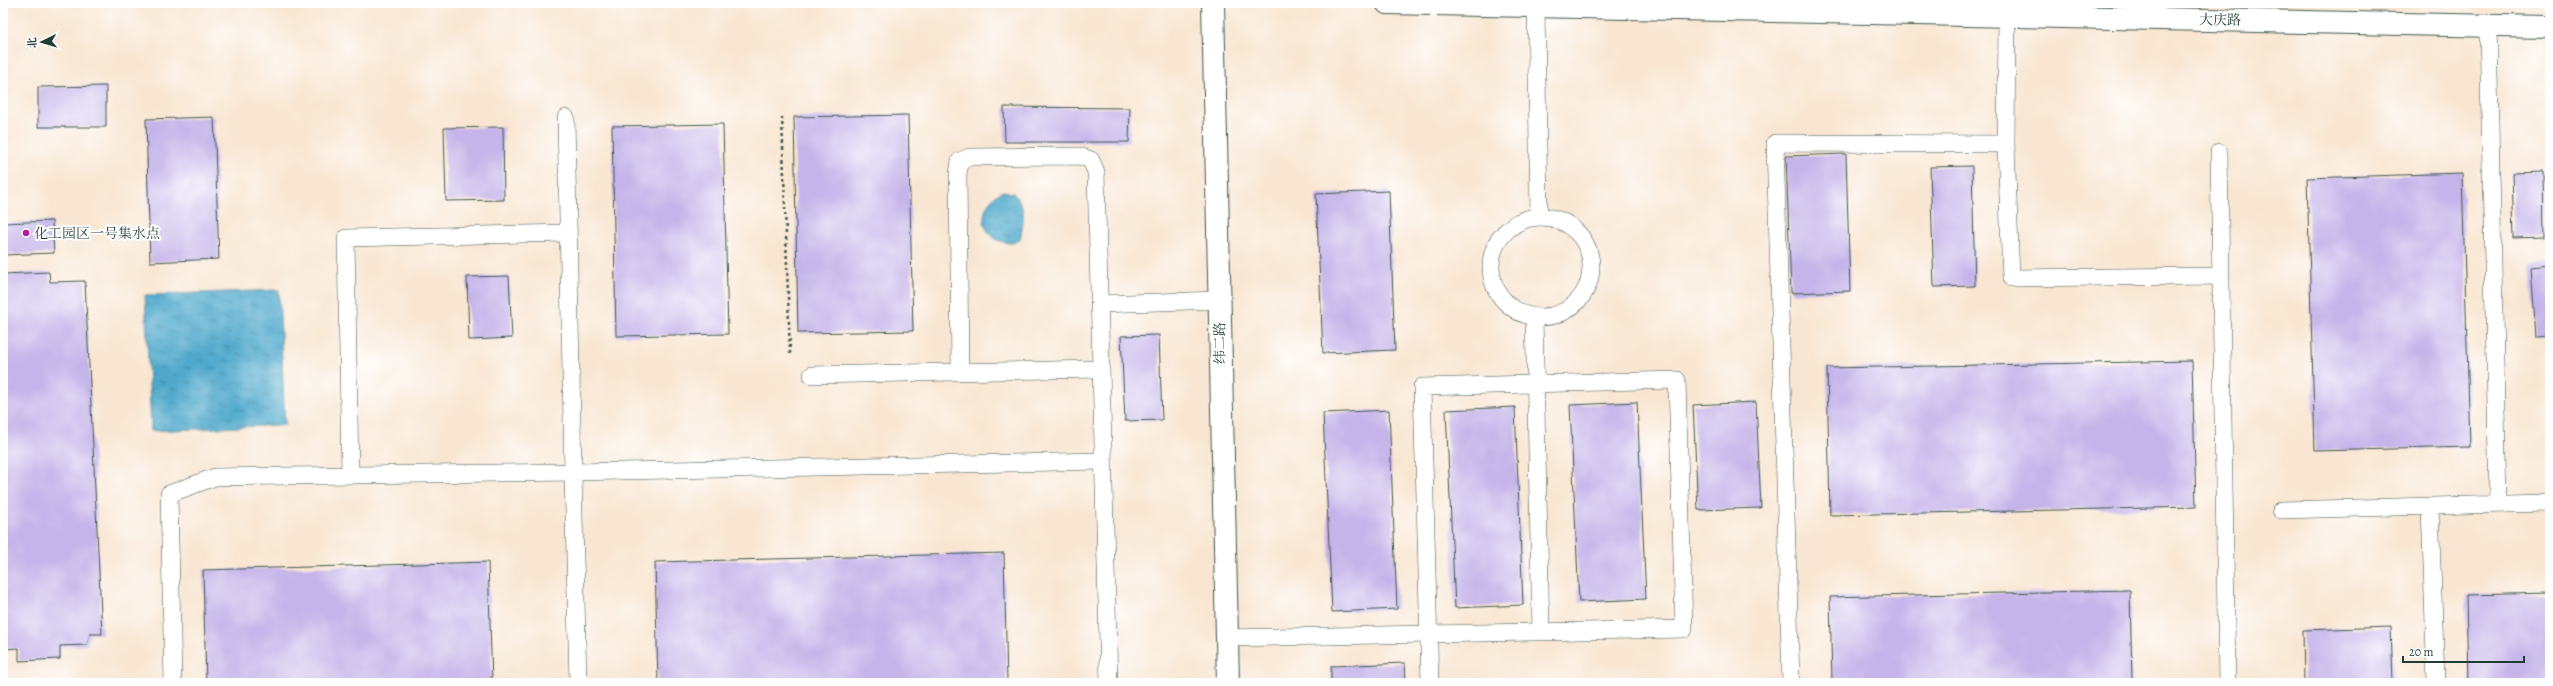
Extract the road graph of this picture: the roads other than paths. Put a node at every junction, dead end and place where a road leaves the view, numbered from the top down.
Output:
1 (1213, 3) edge
2 (1387, 3) edge
3 (1536, 6) junction
4 (2007, 16) junction
5 (2488, 26) junction
6 (2550, 27) edge
7 (566, 118) dead end
8 (2006, 144) junction
9 (2219, 152) dead end
10 (1539, 216) junction
11 (568, 233) junction
12 (2221, 276) junction
13 (1219, 300) junction
14 (1099, 304) junction
15 (1534, 317) junction
16 (1101, 369) junction
17 (960, 372) junction
18 (812, 375) road end
19 (1536, 384) junction
20 (1102, 461) junction
21 (573, 472) junction
22 (350, 475) junction
23 (2550, 503) edge
24 (2498, 504) junction
25 (2430, 506) junction
26 (2281, 510) dead end
27 (1541, 632) junction
28 (1428, 634) junction
29 (1227, 638) junction
30 (173, 683) edge
31 (578, 683) edge
32 (1109, 683) edge
33 (1228, 683) edge
34 (1430, 683) edge
35 (1791, 683) edge
36 (2228, 683) edge
37 (2436, 683) edge

1 - 13 street, 纬二路
2 - 3 street, 大庆路
3 - 4 street, 大庆路
3 - 10 lane
4 - 5 street, 大庆路
4 - 8 lane
5 - 6 street, 大庆路
5 - 24 lane
7 - 11 lane
8 - 12 lane
8 - 35 lane
9 - 12 lane
10 - 15 lane
10 - 15 lane
11 - 21 lane
11 - 22 lane
12 - 36 lane
13 - 14 lane
13 - 29 street, 纬二路
14 - 16 lane
14 - 17 lane
15 - 19 lane
16 - 17 lane
16 - 20 lane
17 - 18 lane
19 - 27 lane
19 - 27 lane
19 - 28 lane
20 - 21 lane
20 - 32 lane
21 - 22 lane
21 - 31 lane
22 - 30 lane
23 - 24 lane
24 - 25 lane
25 - 26 lane
25 - 37 lane
27 - 28 lane
28 - 29 lane
28 - 34 lane
29 - 33 street, 纬二路

